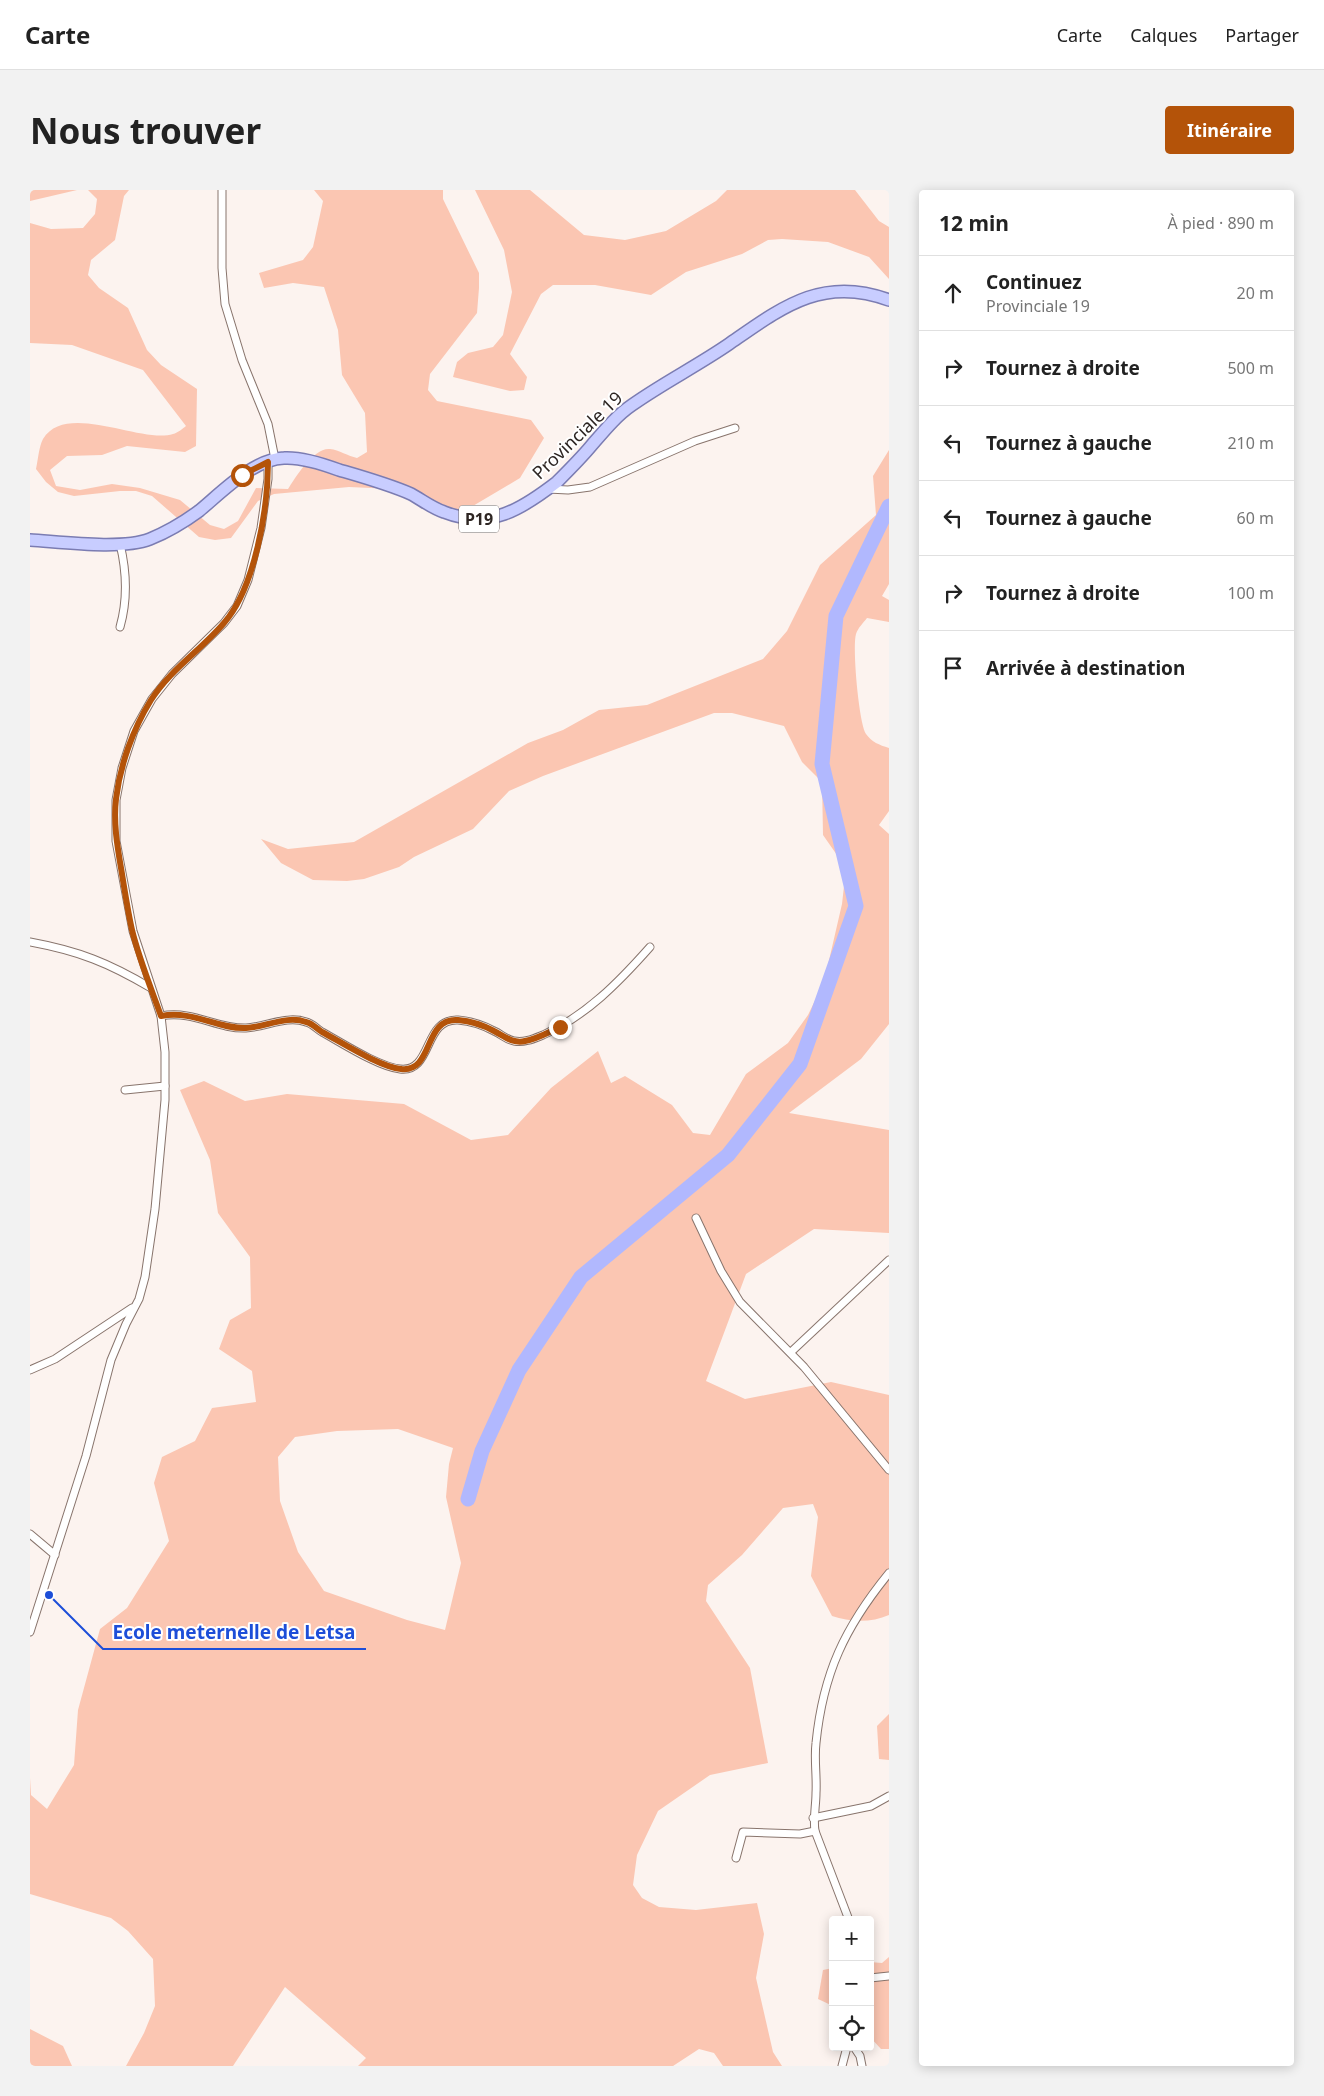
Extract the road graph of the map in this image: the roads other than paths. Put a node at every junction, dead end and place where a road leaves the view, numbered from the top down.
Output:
1 (222, 190) edge
2 (889, 300) edge
3 (736, 428) dead end
4 (271, 461) junction
5 (548, 489) junction
6 (30, 540) edge
7 (120, 544) junction
8 (120, 627) dead end
9 (30, 942) edge
10 (650, 947) dead end
11 (151, 988) junction
12 (161, 1016) junction
13 (165, 1086) junction
14 (125, 1090) dead end
15 (696, 1218) dead end
16 (889, 1260) edge
17 (134, 1307) junction
18 (791, 1352) junction
19 (30, 1370) edge
20 (889, 1470) edge
21 (30, 1534) edge
22 (55, 1555) junction
23 (889, 1572) edge
24 (30, 1632) edge
25 (889, 1796) edge
26 (814, 1818) junction
27 (815, 1831) junction
28 (736, 1858) dead end
29 (847, 1916) edge
30 (889, 1976) edge
31 (874, 1978) edge
32 (846, 2051) edge
33 (857, 2051) edge
34 (842, 2066) edge
35 (862, 2066) edge

1 - 4 street
2 - 5 main road, Provinciale 19 / P19
3 - 5 street
4 - 5 main road, Provinciale 19 / P19
4 - 7 main road
4 - 11 street
6 - 7 main road
7 - 8 street
9 - 11 street
10 - 12 street
11 - 12 street
12 - 13 street
13 - 14 street
13 - 17 street
15 - 18 street
16 - 18 street
17 - 19 street
17 - 22 street
18 - 20 street
21 - 22 street
22 - 24 street
23 - 26 street
25 - 26 street
26 - 27 street
27 - 28 street
27 - 29 street
30 - 31 street
32 - 34 street
33 - 35 street

